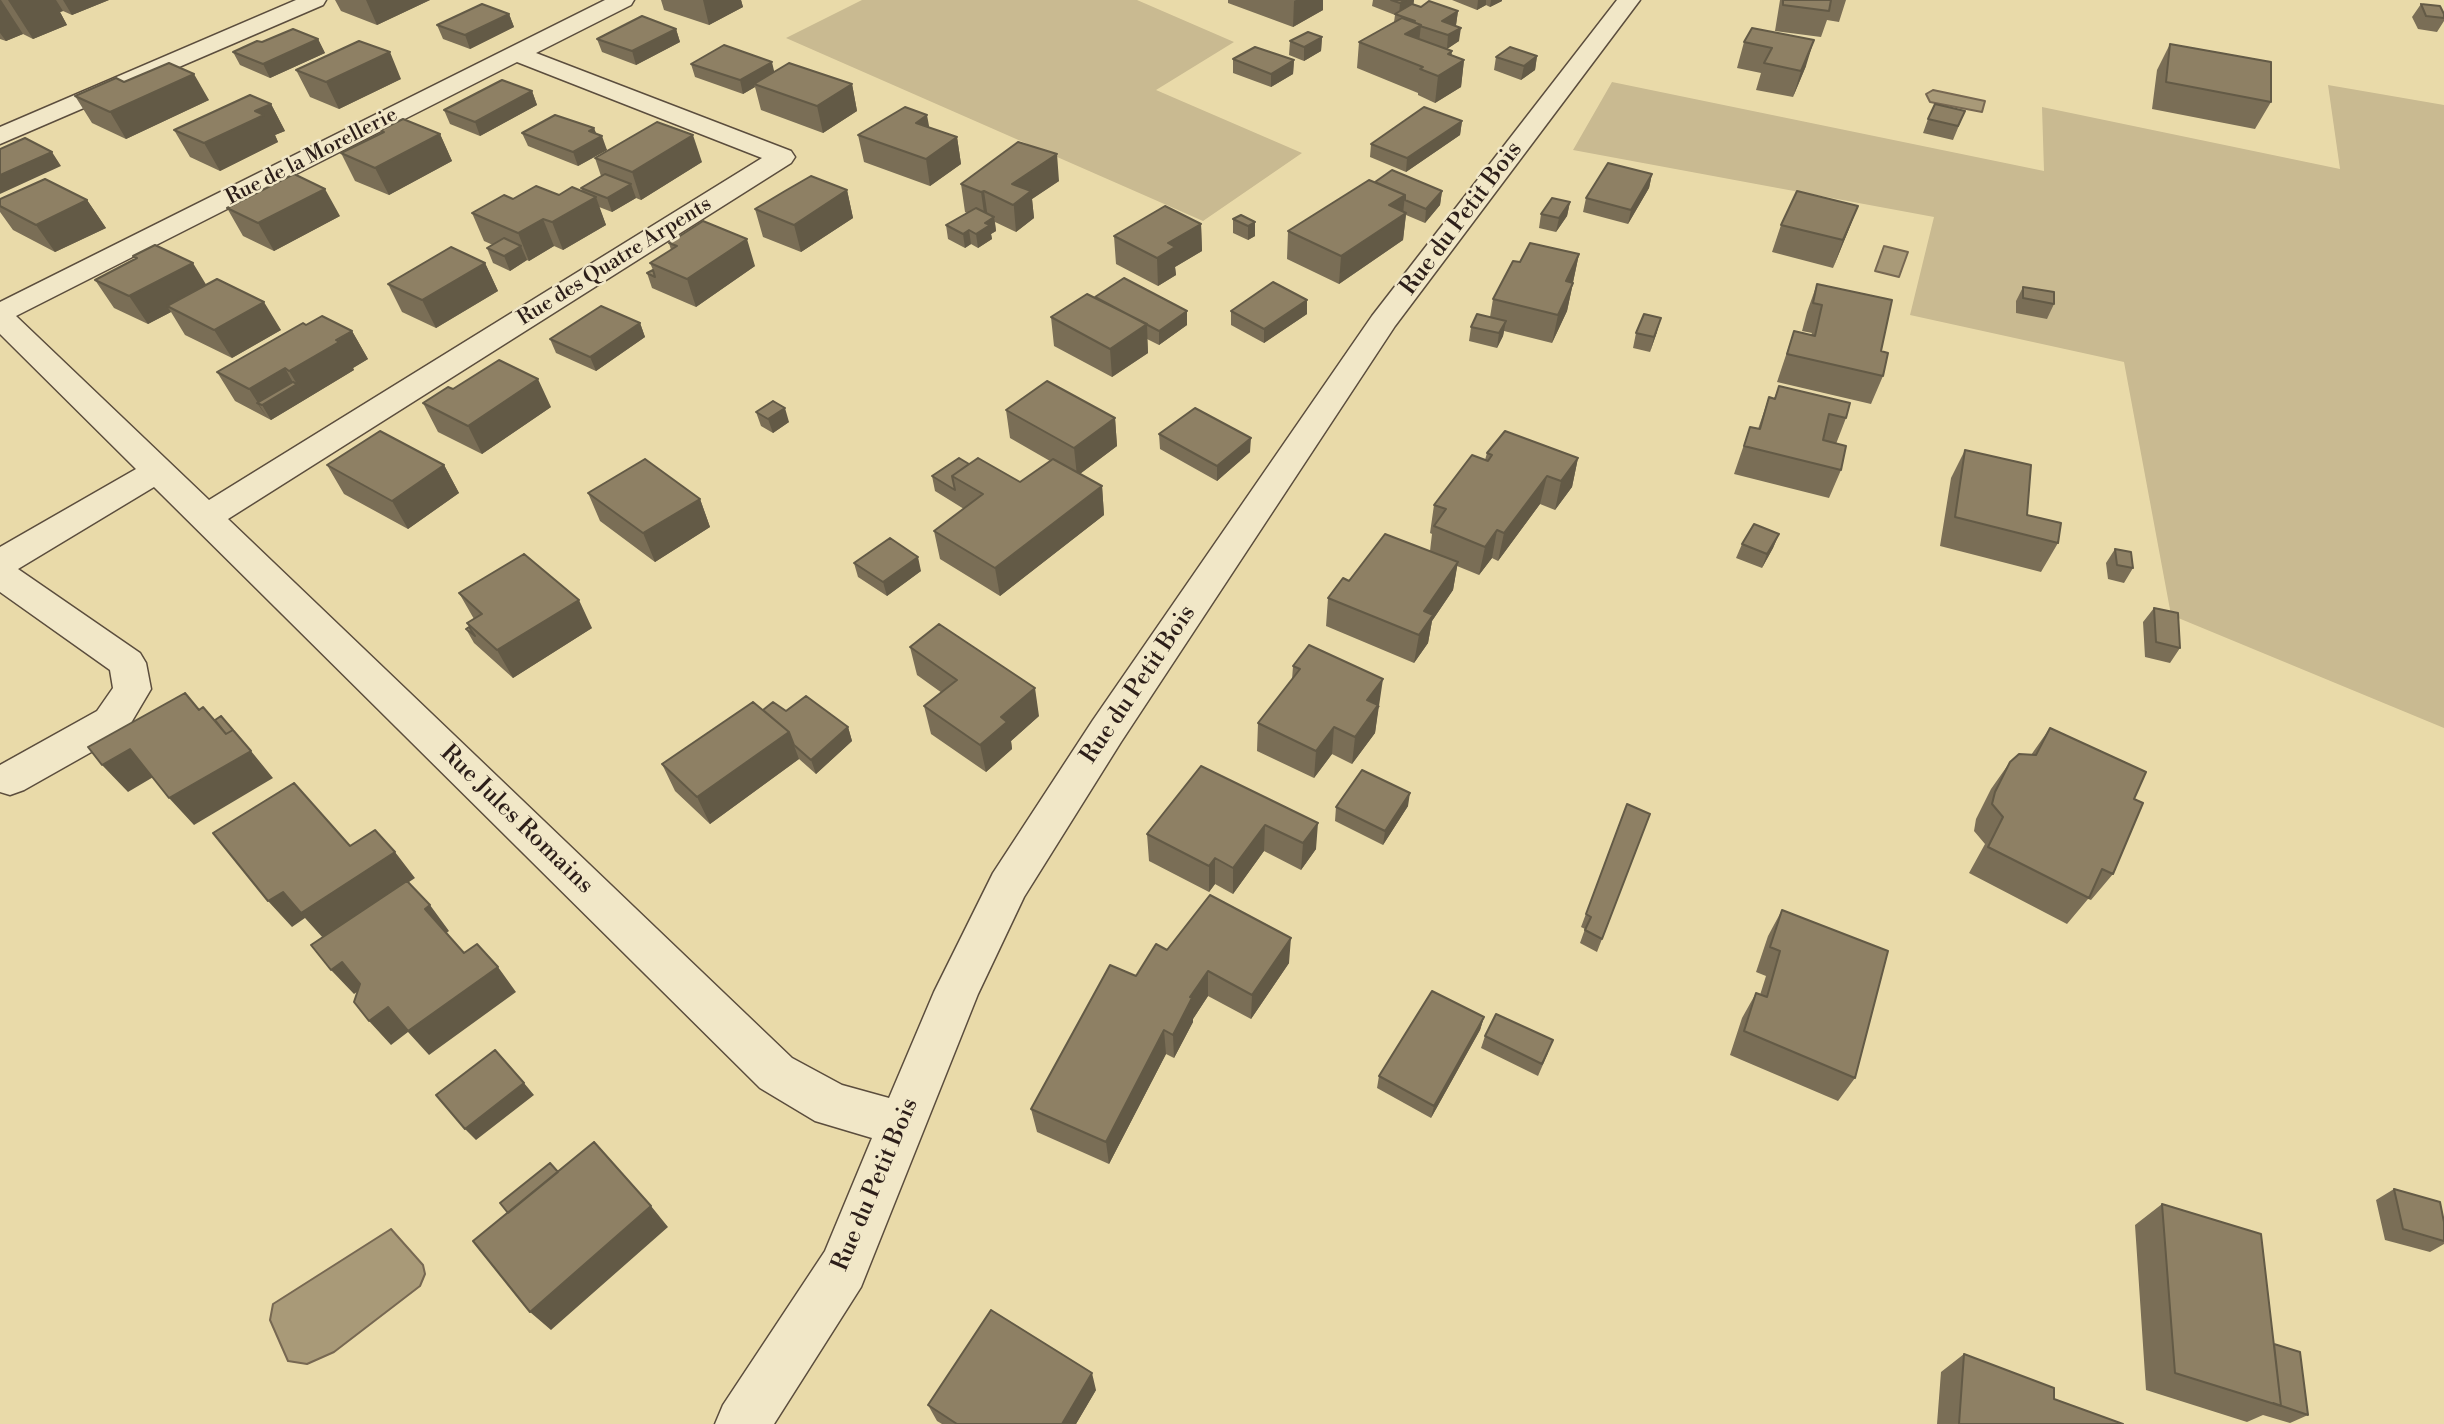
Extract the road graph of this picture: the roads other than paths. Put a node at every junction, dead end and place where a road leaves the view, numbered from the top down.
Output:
1 (315, 0) edge
2 (623, 0) edge
3 (1629, 0) edge
4 (517, 54) junction
5 (0, 136) edge
6 (0, 315) edge
7 (157, 471) junction
8 (205, 518) junction
9 (0, 563) edge
10 (0, 574) edge
11 (3, 778) edge
12 (902, 1124) junction
13 (742, 1424) edge

1 - 5 street
2 - 4 street, Rue de la Morellerie
3 - 12 street, Rue du Petit Bois
4 - 6 street, Rue de la Morellerie
4 - 8 street, Rue des Quatre Arpents
6 - 7 street, Rue Jules Romains
7 - 8 street, Rue Jules Romains
7 - 9 street
8 - 12 street, Rue Jules Romains
10 - 11 street
12 - 13 street, Rue du Petit Bois

